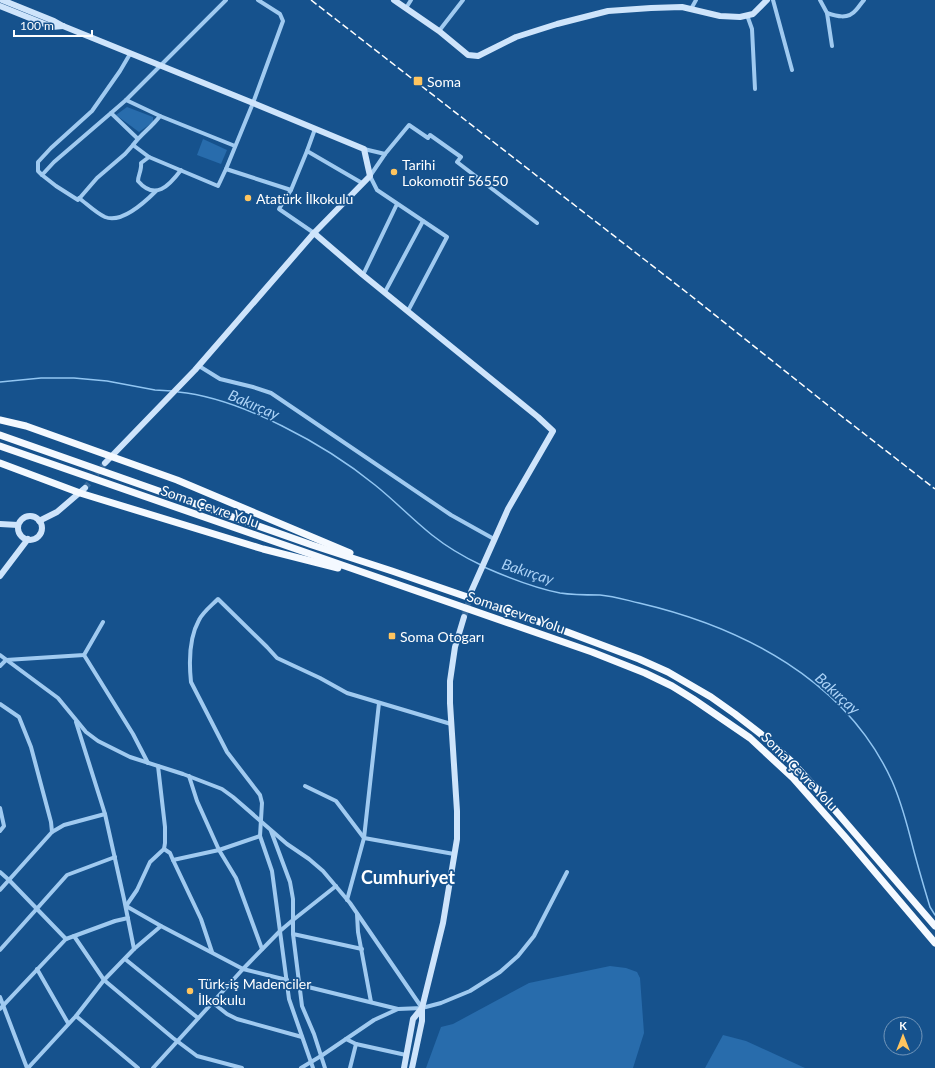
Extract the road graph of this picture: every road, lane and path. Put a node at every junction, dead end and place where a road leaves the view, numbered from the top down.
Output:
1 (2, 0) edge
2 (226, 0) edge
3 (258, 0) edge
4 (394, 0) edge
5 (411, 0) edge
6 (463, 0) edge
7 (696, 0) edge
8 (767, 0) edge
9 (774, 0) edge
10 (820, 0) edge
11 (864, 0) edge
12 (0, 6) edge
13 (406, 8) junction
14 (691, 9) junction
15 (827, 13) junction
16 (747, 15) junction
17 (63, 26) junction
18 (439, 32) junction
19 (832, 46) dead end
20 (130, 54) junction
21 (160, 66) junction
22 (792, 70) dead end
23 (755, 89) dead end
24 (126, 100) junction
25 (253, 103) junction
26 (110, 113) junction
27 (160, 116) junction
28 (315, 129) junction
29 (137, 138) junction
30 (133, 145) junction
31 (235, 146) junction
32 (364, 149) junction
33 (307, 151) junction
34 (385, 154) junction
35 (149, 157) junction
36 (226, 169) junction
37 (181, 170) junction
38 (42, 175) junction
39 (370, 176) junction
40 (362, 183) junction
41 (290, 190) junction
42 (156, 191) junction
43 (79, 198) junction
44 (397, 204) junction
45 (423, 221) junction
46 (537, 222) dead end
47 (314, 233) junction
48 (362, 275) junction
49 (385, 292) junction
50 (408, 311) junction
51 (197, 368) junction
52 (0, 420) edge
53 (0, 435) edge
54 (0, 446) edge
55 (108, 460) junction
56 (0, 463) edge
57 (82, 490) junction
58 (39, 521) junction
59 (0, 524) edge
60 (18, 525) junction
61 (28, 539) junction
62 (494, 539) junction
63 (392, 571) junction
64 (0, 576) edge
65 (390, 582) junction
66 (471, 592) tunnel mouth
67 (464, 617) tunnel mouth
68 (103, 622) dead end
69 (0, 655) edge
70 (84, 655) junction
71 (6, 660) junction
72 (0, 666) edge
73 (379, 703) junction
74 (0, 704) edge
75 (76, 720) junction
76 (451, 724) junction
77 (148, 763) junction
78 (158, 766) junction
79 (189, 776) junction
80 (305, 786) dead end
81 (0, 808) edge
82 (105, 814) junction
83 (260, 821) junction
84 (271, 830) junction
85 (0, 831) edge
86 (52, 832) junction
87 (260, 836) junction
88 (364, 838) junction
89 (164, 849) junction
90 (219, 850) junction
91 (454, 854) junction
92 (115, 857) junction
93 (173, 860) junction
94 (0, 872) edge
95 (567, 872) dead end
96 (9, 880) junction
97 (336, 886) junction
98 (0, 890) edge
99 (347, 900) junction
100 (126, 906) junction
101 (37, 908) junction
102 (357, 913) junction
103 (128, 918) junction
104 (293, 920) junction
105 (160, 926) junction
106 (935, 926) edge
107 (280, 931) junction
108 (293, 934) junction
109 (74, 936) junction
110 (66, 939) junction
111 (935, 943) edge
112 (134, 949) junction
113 (262, 949) junction
114 (362, 949) junction
115 (0, 950) edge
116 (212, 952) junction
117 (125, 959) junction
118 (37, 969) junction
119 (243, 969) junction
120 (104, 980) junction
121 (286, 980) junction
122 (300, 985) junction
123 (0, 997) edge
124 (212, 1002) junction
125 (372, 1002) junction
126 (1, 1007) edge
127 (422, 1008) junction
128 (398, 1009) junction
129 (76, 1016) junction
130 (198, 1018) junction
131 (68, 1023) junction
132 (302, 1037) junction
133 (346, 1039) junction
134 (177, 1041) junction
135 (356, 1044) junction
136 (406, 1055) junction
137 (321, 1056) junction
138 (312, 1062) junction
139 (28, 1068) edge
140 (138, 1068) edge
141 (153, 1068) edge
142 (242, 1068) edge
143 (302, 1068) edge
144 (313, 1068) edge
145 (325, 1068) edge
146 (350, 1068) edge
147 (404, 1068) edge
148 (412, 1068) edge

1 - 17 main road
2 - 21 street
3 - 25 street
4 - 13 main road
5 - 13 street
6 - 18 street
7 - 14 street
8 - 16 main road
9 - 22 street
10 - 15 street
11 - 15 street
12 - 17 main road
13 - 18 main road
14 - 16 main road
14 - 18 main road
15 - 19 street
16 - 23 street
17 - 20 main road
20 - 21 main road
20 - 38 street
21 - 24 street
21 - 25 main road
24 - 26 street
24 - 27 street
25 - 28 main road
25 - 31 street
26 - 29 street
26 - 38 street
27 - 29 street
27 - 31 street
28 - 32 main road
28 - 33 street
29 - 30 street
30 - 35 street
30 - 43 street
31 - 36 street
32 - 34 street
32 - 39 main road
33 - 40 street
33 - 41 street
34 - 39 street
34 - 46 street
35 - 37 street
35 - 42 street
36 - 37 street
36 - 41 street
37 - 42 street
38 - 43 street
39 - 40 main road
39 - 44 street
40 - 47 main road
41 - 47 street
42 - 43 street
44 - 45 street
44 - 48 street
45 - 49 street
45 - 50 street
47 - 48 main road
47 - 51 main road
48 - 49 main road
49 - 50 main road
50 - 62 main road
51 - 55 main road
51 - 62 street
52 - 55 highway
53 - 63 highway, Soma Çevre Yolu
54 - 65 highway, Soma Çevre Yolu
55 - 63 highway
56 - 57 highway
57 - 58 main road
57 - 65 highway
58 - 60 main road
58 - 61 main road
59 - 60 main road
60 - 61 main road
61 - 64 main road
62 - 66 main road
63 - 106 highway, Soma Çevre Yolu
65 - 111 highway, Soma Çevre Yolu
67 - 76 main road
68 - 70 street
69 - 71 street
70 - 71 street
70 - 77 street
71 - 72 street
71 - 75 street
73 - 76 street
73 - 83 street
73 - 88 street
74 - 86 street
75 - 77 street
75 - 82 street
76 - 91 main road
77 - 78 street
78 - 79 street
78 - 89 street
79 - 83 street
79 - 90 street
80 - 88 street
81 - 85 street
82 - 86 street
82 - 92 street
83 - 84 street
83 - 87 street
84 - 97 street
84 - 104 street
86 - 96 street
87 - 90 street
87 - 107 street
88 - 91 street
88 - 99 street
89 - 93 street
89 - 100 street
90 - 93 street
90 - 113 street
91 - 127 main road
92 - 100 street
92 - 101 street
93 - 116 street
94 - 96 street
95 - 127 street
96 - 98 street
96 - 101 street
97 - 99 street
97 - 104 street
99 - 102 street
100 - 103 street
100 - 105 street
101 - 110 street
101 - 115 street
102 - 114 street
102 - 127 street
103 - 109 street
103 - 112 street
104 - 107 street
104 - 108 street
105 - 112 street
105 - 116 street
107 - 113 street
107 - 121 street
108 - 114 street
108 - 122 street
109 - 110 street
109 - 120 street
110 - 118 street
112 - 117 street
113 - 119 street
114 - 125 street
116 - 119 street
117 - 120 street
117 - 130 street
118 - 126 street
118 - 131 street
119 - 121 street
119 - 124 street
120 - 129 street
120 - 134 street
121 - 132 street
122 - 125 street
122 - 137 street
123 - 126 street
124 - 130 street
124 - 132 street
125 - 128 street
126 - 139 street
127 - 128 street
127 - 136 main road
127 - 148 main road
128 - 133 street
129 - 131 street
129 - 140 street
130 - 134 street
131 - 139 street
132 - 138 street
133 - 135 street
133 - 137 street
134 - 141 street
134 - 142 street
135 - 136 street
135 - 146 street
136 - 147 main road
137 - 138 street
137 - 145 street
138 - 143 street
138 - 144 street

